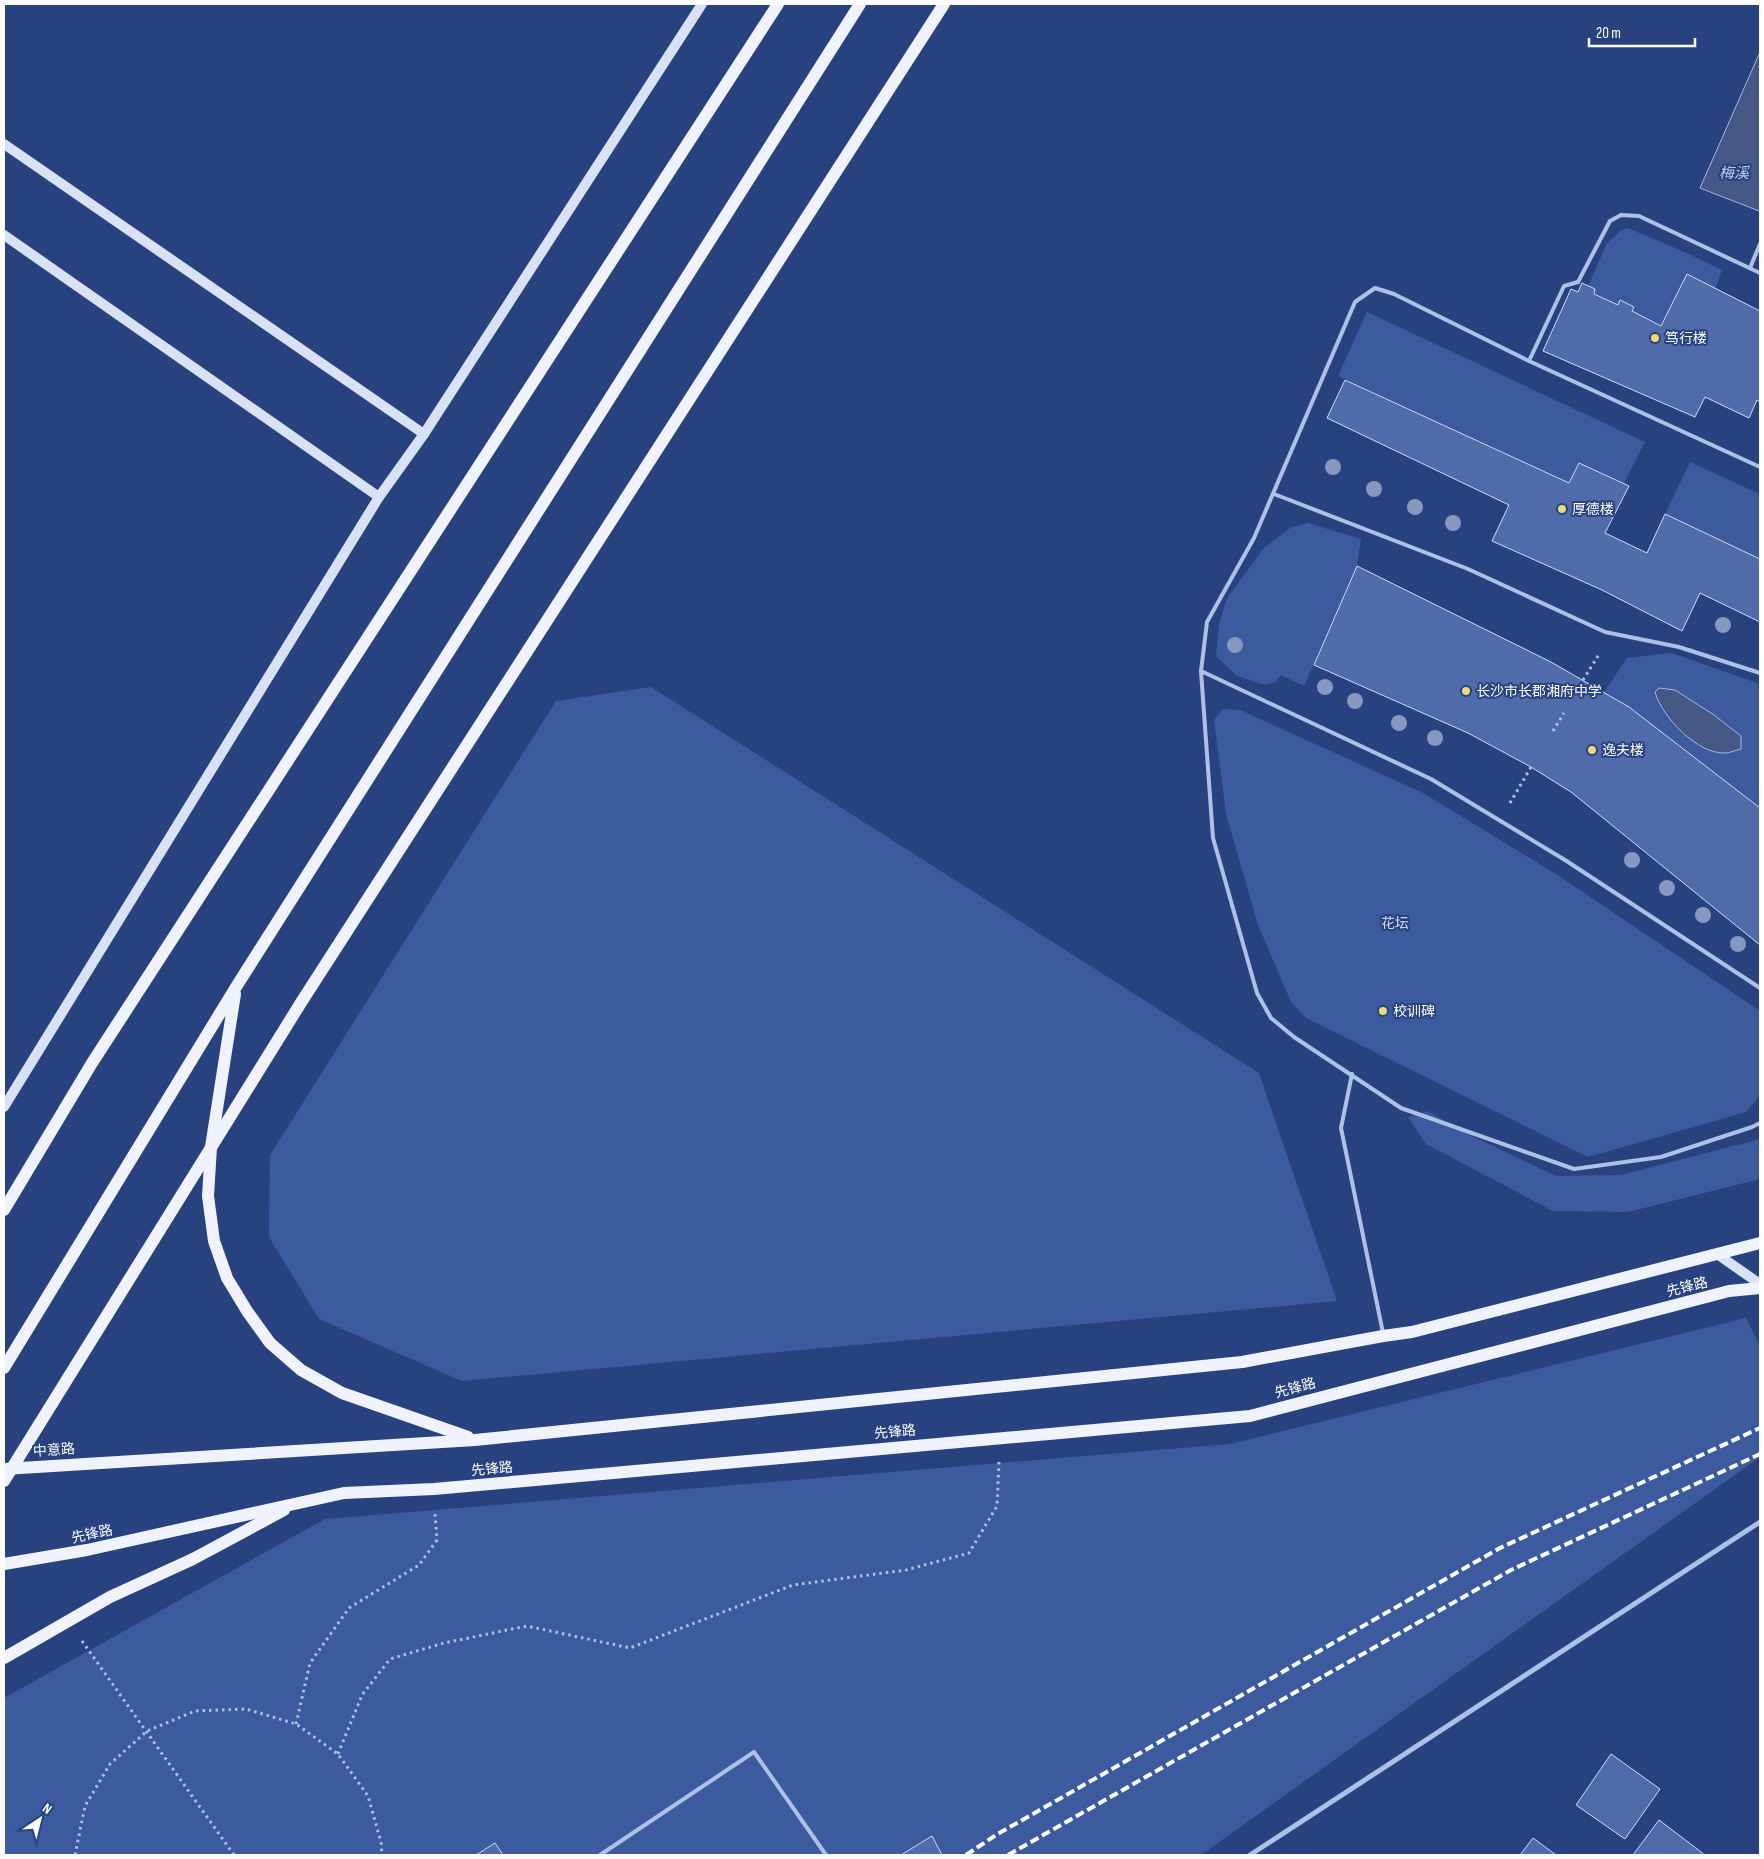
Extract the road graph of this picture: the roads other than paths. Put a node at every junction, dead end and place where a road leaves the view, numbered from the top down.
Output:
1 (702, 4) edge
2 (778, 4) edge
3 (860, 4) edge
4 (944, 4) edge
5 (4, 144) edge
6 (4, 235) edge
7 (1760, 244) edge
8 (1750, 268) junction
9 (1760, 273) edge
10 (1529, 361) junction
11 (424, 434) junction
12 (1760, 467) edge
13 (1274, 494) junction
14 (379, 497) junction
15 (1201, 672) junction
16 (1760, 673) edge
17 (236, 988) junction
18 (1760, 988) edge
19 (1352, 1074) junction
20 (4, 1107) edge
21 (1760, 1123) edge
22 (211, 1146) junction
23 (4, 1210) edge
24 (1760, 1243) edge
25 (1717, 1254) junction
26 (1760, 1286) edge
27 (1383, 1336) junction
28 (4, 1368) edge
29 (475, 1440) junction
30 (107, 1462) joint
31 (8, 1469) edge
32 (4, 1481) edge
33 (298, 1503) junction
34 (1760, 1522) edge
35 (4, 1564) edge
36 (4, 1658) edge
37 (600, 1855) edge
38 (826, 1855) edge
39 (1250, 1855) edge

1 - 11 street
2 - 23 main road
3 - 17 main road
4 - 22 main road
5 - 11 street
6 - 14 street
7 - 8 lane
8 - 9 lane
8 - 10 lane
10 - 12 lane
10 - 13 lane
11 - 14 street
13 - 15 lane
13 - 16 lane
14 - 20 street
15 - 18 lane
15 - 19 lane
17 - 22 main road
17 - 28 main road
19 - 21 lane
19 - 27 lane
22 - 29 main road
22 - 31 main road
24 - 25 main road, 先锋路
25 - 26 street
25 - 27 main road, 先锋路
26 - 33 main road, 先锋路
27 - 29 main road, 先锋路
29 - 30 main road, 先锋路
30 - 31 main road, 中意路
31 - 32 main road
33 - 35 main road, 先锋路
33 - 36 main road
34 - 39 street
37 - 38 lane

